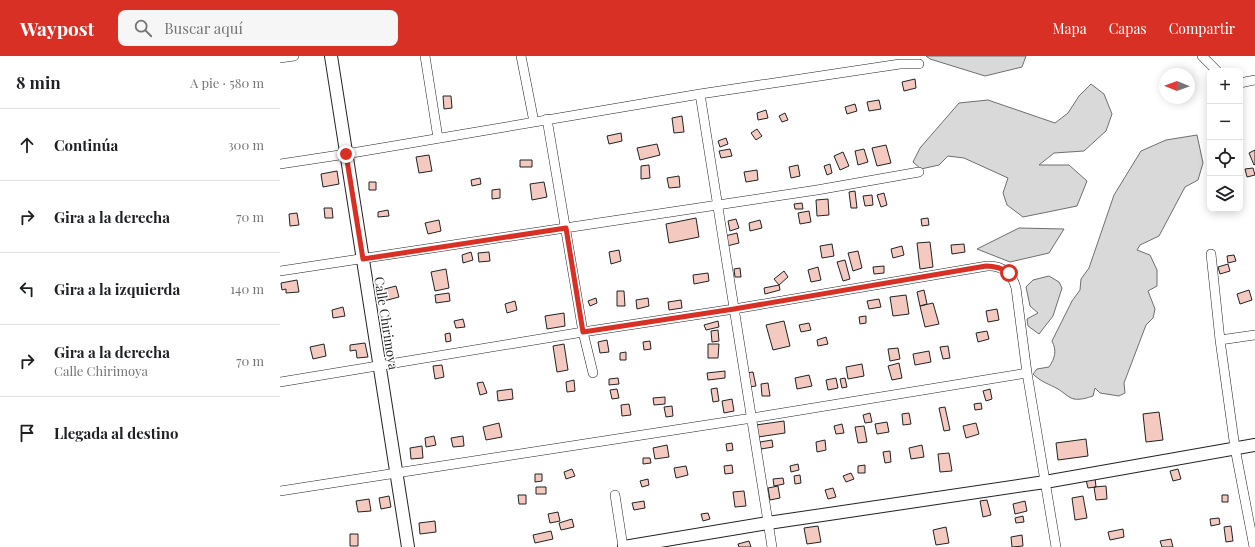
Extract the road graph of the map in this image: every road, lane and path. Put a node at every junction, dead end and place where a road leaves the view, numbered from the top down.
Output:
1 (294, 56) edge
2 (331, 56) edge
3 (425, 56) edge
4 (521, 56) edge
5 (1202, 56) edge
6 (280, 58) edge
7 (920, 64) dead end
8 (1214, 68) edge
9 (1255, 80) edge
10 (1243, 82) edge
11 (700, 94) junction
12 (547, 119) junction
13 (534, 122) junction
14 (438, 138) junction
15 (346, 154) junction
16 (280, 164) edge
17 (918, 172) dead end
18 (718, 205) junction
19 (566, 228) junction
20 (1211, 254) dead end
21 (363, 259) junction
22 (280, 271) edge
23 (734, 309) junction
24 (583, 332) junction
25 (1255, 335) edge
26 (1220, 340) junction
27 (380, 364) junction
28 (593, 373) dead end
29 (1027, 373) junction
30 (280, 382) edge
31 (752, 418) junction
32 (1255, 445) edge
33 (1235, 448) junction
34 (397, 472) junction
35 (1045, 482) junction
36 (280, 491) edge
37 (615, 495) dead end
38 (768, 523) junction
39 (408, 547) edge
40 (623, 547) edge
41 (772, 547) edge
42 (1056, 547) edge
43 (1254, 547) edge

1 - 6 street
2 - 15 street, Calle Chirimoya
3 - 14 street
4 - 13 street
5 - 8 street
7 - 11 street
9 - 10 street
11 - 12 street
11 - 18 street
12 - 13 street
12 - 19 street
13 - 14 street
14 - 15 street
15 - 16 street
15 - 21 street, Calle Chirimoya
17 - 18 street
18 - 19 street
18 - 23 street
19 - 21 street
19 - 24 street
20 - 26 street
21 - 22 street
21 - 27 street, Calle Chirimoya
23 - 24 street
23 - 29 street
23 - 31 street
24 - 27 street
24 - 28 street
25 - 26 street
26 - 33 street
27 - 30 street
27 - 34 street, Calle Chirimoya
29 - 31 street
29 - 35 street
31 - 34 street
31 - 38 street
32 - 33 street
33 - 35 street
33 - 43 street
34 - 36 street
34 - 39 street, Calle Chirimoya
35 - 38 street
35 - 42 street
37 - 40 street
38 - 40 street
38 - 41 street

